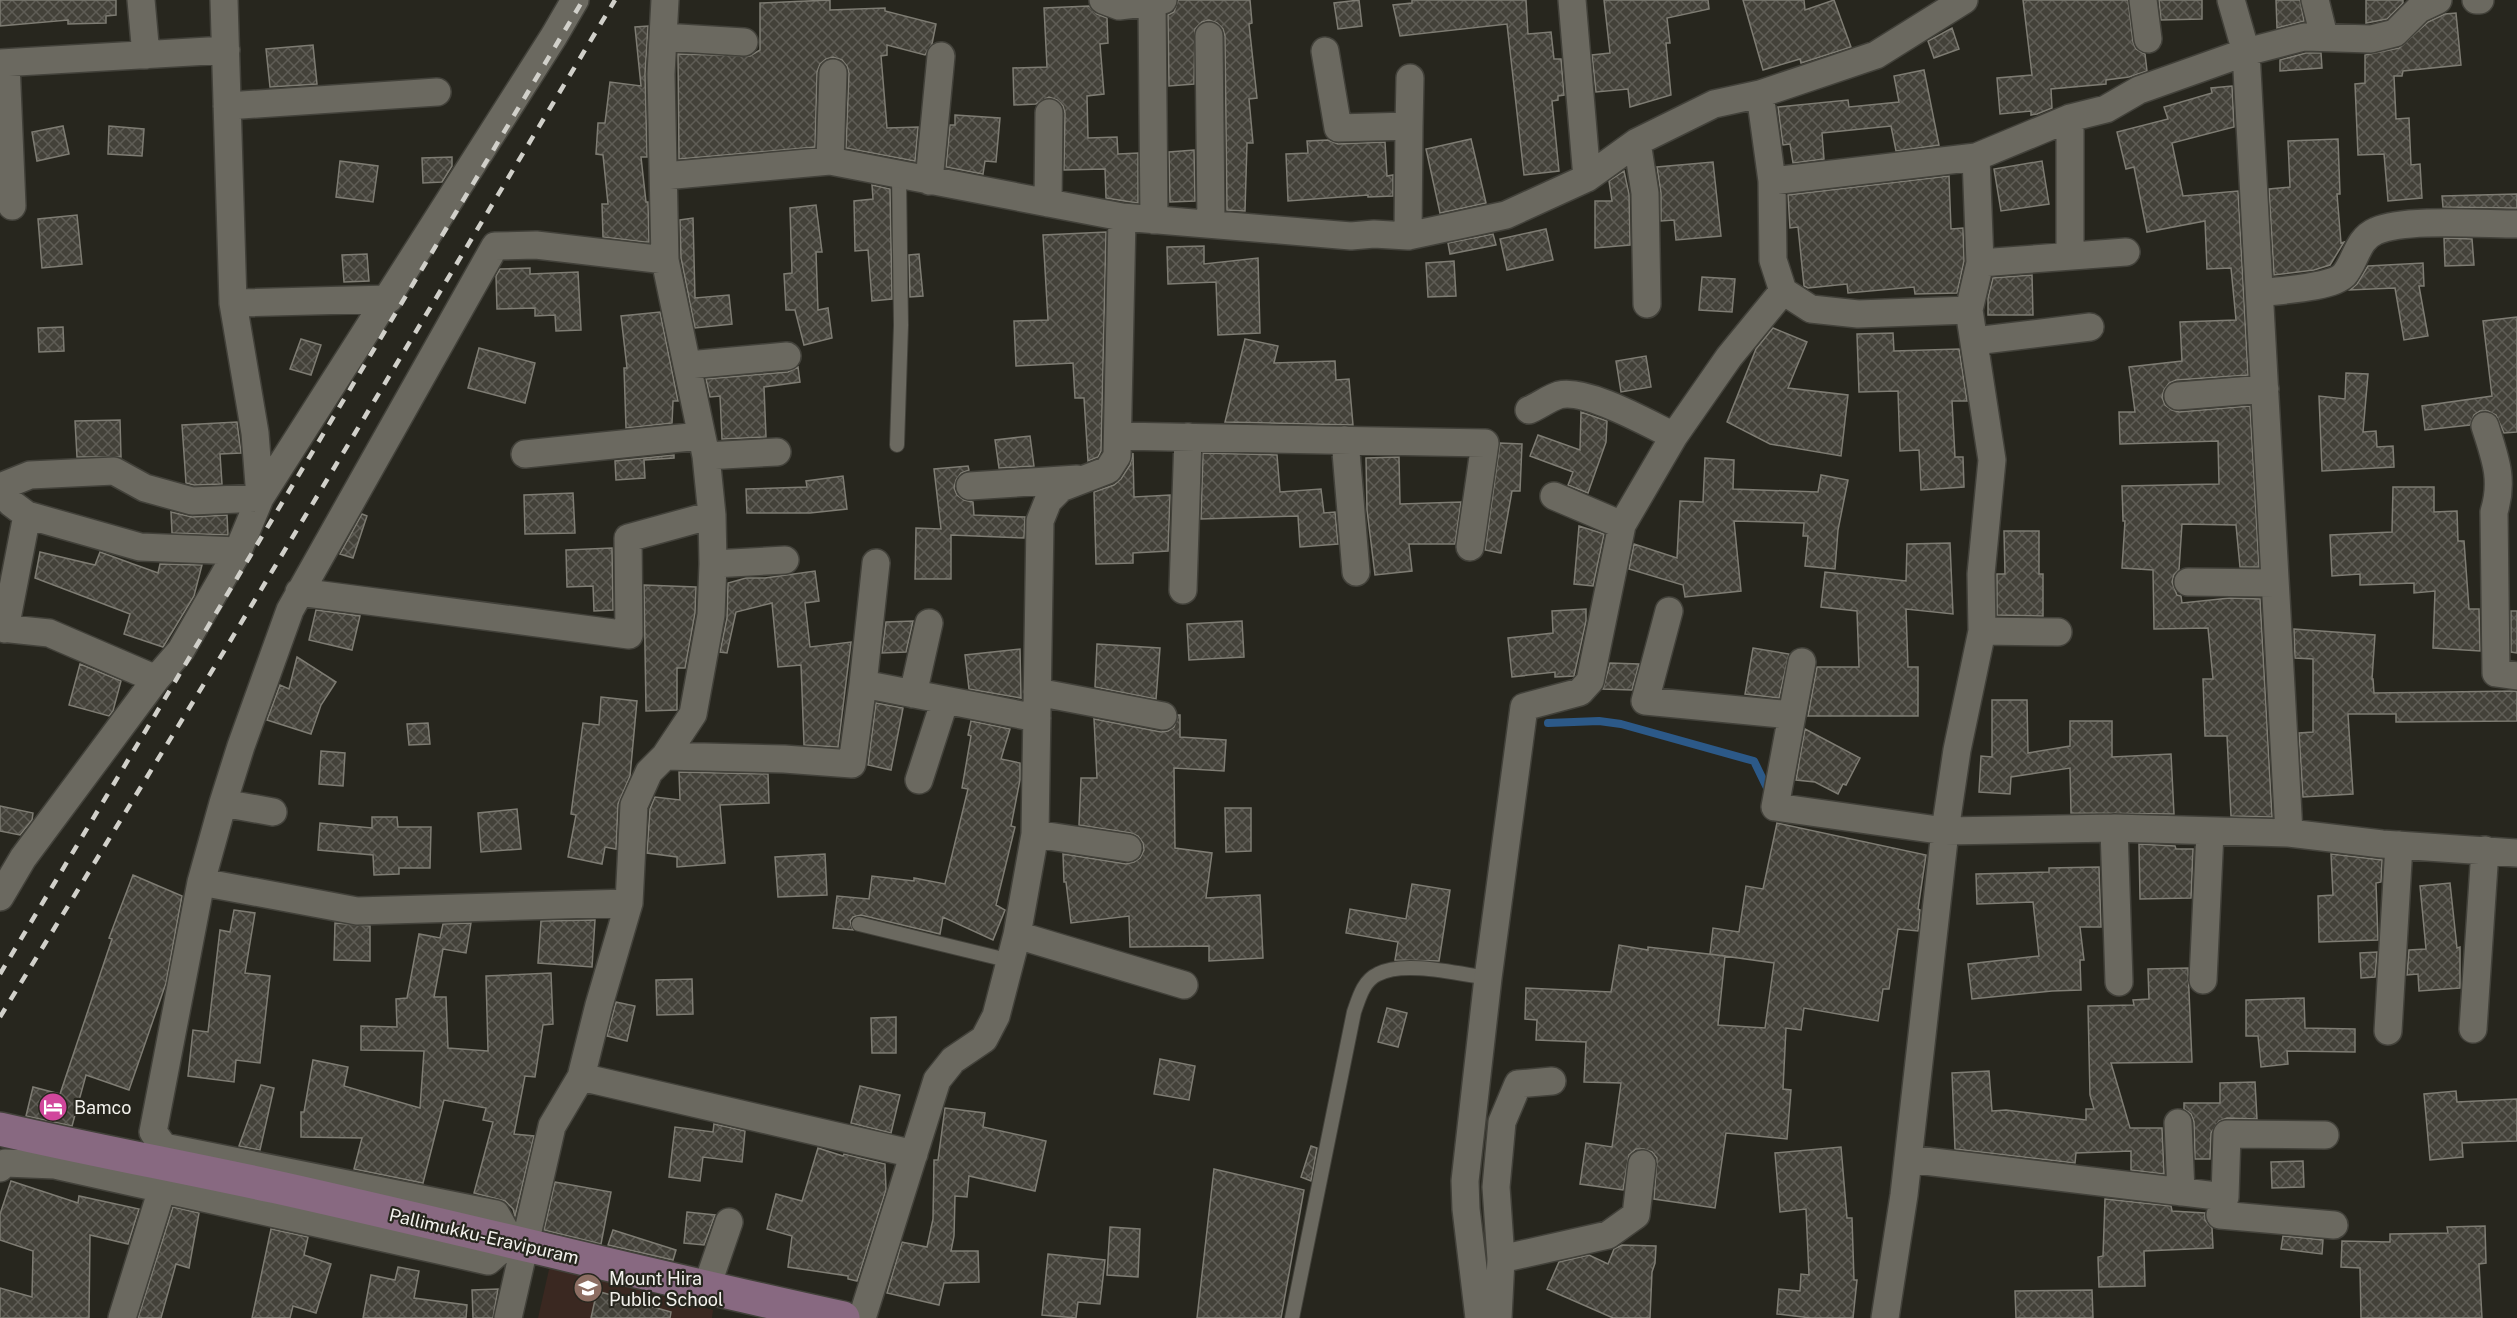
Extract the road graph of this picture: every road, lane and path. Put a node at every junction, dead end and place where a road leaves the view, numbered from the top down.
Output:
1 (141, 0) edge
2 (224, 0) edge
3 (575, 0) edge
4 (665, 0) edge
5 (1103, 0) edge
6 (1572, 0) edge
7 (2143, 0) edge
8 (2231, 0) edge
9 (2315, 0) edge
10 (2438, 0) edge
11 (1157, 1) edge
12 (1959, 1) edge
13 (1209, 36) dead end
14 (2324, 36) junction
15 (663, 37) junction
16 (2148, 39) dead end
17 (744, 42) dead end
18 (226, 50) junction
19 (1324, 51) dead end
20 (2246, 52) junction
21 (146, 55) junction
22 (941, 56) dead end
23 (3, 63) edge
24 (833, 73) dead end
25 (1410, 78) dead end
26 (437, 92) dead end
27 (1760, 94) junction
28 (227, 106) junction
29 (1049, 113) dead end
30 (2070, 118) junction
31 (1409, 126) junction
32 (1636, 142) junction
33 (1977, 157) junction
34 (830, 161) junction
35 (899, 175) junction
36 (664, 176) junction
37 (1587, 178) junction
38 (929, 181) junction
39 (1772, 181) junction
40 (1048, 203) junction
41 (12, 206) dead end
42 (1122, 217) junction
43 (1154, 220) junction
44 (1211, 224) junction
45 (2517, 224) edge
46 (1408, 236) junction
47 (2126, 252) dead end
48 (2070, 255) junction
49 (665, 260) junction
50 (1980, 263) junction
51 (1783, 291) junction
52 (2260, 293) junction
53 (389, 299) junction
54 (233, 303) junction
55 (1647, 304) dead end
56 (1969, 310) junction
57 (2090, 327) dead end
58 (1975, 341) junction
59 (787, 356) dead end
60 (688, 365) junction
61 (2265, 389) junction
62 (2178, 396) dead end
63 (1529, 410) dead end
64 (2485, 426) dead end
65 (1118, 436) junction
66 (1674, 436) junction
67 (1188, 437) junction
68 (1345, 440) junction
69 (897, 445) dead end
70 (703, 446) junction
71 (777, 452) dead end
72 (525, 454) dead end
73 (1081, 478) junction
74 (970, 486) dead end
75 (0, 488) edge
76 (1554, 496) dead end
77 (260, 498) junction
78 (27, 515) junction
79 (712, 515) junction
80 (1622, 525) junction
81 (1470, 547) dead end
82 (238, 551) junction
83 (784, 560) dead end
84 (876, 563) dead end
85 (713, 564) junction
86 (1356, 572) dead end
87 (2188, 582) dead end
88 (2276, 584) junction
89 (1183, 590) dead end
90 (300, 592) junction
91 (1669, 611) dead end
92 (929, 623) dead end
93 (3, 628) edge
94 (1982, 631) junction
95 (2058, 632) dead end
96 (1802, 662) dead end
97 (2517, 676) edge
98 (156, 679) junction
99 (863, 684) junction
100 (913, 694) junction
101 (945, 700) junction
102 (1037, 705) junction
103 (1792, 715) junction
104 (1163, 716) dead end
105 (665, 756) junction
106 (919, 780) dead end
107 (223, 802) junction
108 (273, 812) dead end
109 (2114, 828) junction
110 (1945, 831) junction
111 (2210, 832) junction
112 (2289, 833) junction
113 (1035, 834) junction
114 (2399, 845) junction
115 (1128, 848) dead end
116 (2485, 850) junction
117 (2517, 853) edge
118 (12, 856) edge
119 (201, 882) junction
120 (0, 897) edge
121 (629, 903) junction
122 (859, 924) dead end
123 (1014, 948) junction
124 (1488, 978) junction
125 (2203, 980) dead end
126 (2119, 982) dead end
127 (1184, 985) dead end
128 (2473, 1029) dead end
129 (2388, 1031) dead end
130 (581, 1077) junction
131 (1552, 1081) dead end
132 (2178, 1123) dead end
133 (0, 1129) edge
134 (2325, 1135) dead end
135 (914, 1154) junction
136 (1908, 1159) junction
137 (1642, 1164) dead end
138 (0, 1168) edge
139 (162, 1189) junction
140 (2181, 1192) junction
141 (2225, 1197) junction
142 (729, 1222) dead end
143 (2334, 1225) dead end
144 (510, 1241) junction
145 (1501, 1259) junction
146 (706, 1289) junction
147 (122, 1318) edge
148 (508, 1318) edge
149 (843, 1318) edge
150 (862, 1318) edge
151 (1292, 1318) edge
152 (1479, 1318) edge
153 (1498, 1318) edge
154 (1885, 1318) edge

1 - 21 street
2 - 18 street
3 - 53 street
4 - 15 street
5 - 11 street
6 - 37 street
7 - 16 street
8 - 20 street
9 - 14 street
10 - 14 street
11 - 43 street
12 - 27 street
13 - 44 street
14 - 20 street
15 - 17 street
15 - 36 street
18 - 21 street
18 - 28 street
19 - 31 street
20 - 30 street
20 - 52 street
21 - 23 street
22 - 38 street
23 - 41 street
24 - 34 street
25 - 31 street
26 - 28 street
27 - 32 street
27 - 39 street
28 - 54 street
29 - 40 street
30 - 33 street
30 - 48 street
31 - 46 street
32 - 37 street
32 - 55 street
33 - 39 street
33 - 50 street
34 - 35 street
34 - 36 street
35 - 38 street
35 - 69 lane
36 - 49 street
37 - 46 street
38 - 40 street
39 - 51 street
40 - 42 street
42 - 43 street
42 - 65 street
43 - 44 street
44 - 46 street
45 - 52 street
47 - 48 street
48 - 50 street
49 - 60 street
49 - 90 street
50 - 56 street
51 - 56 street
51 - 66 street
52 - 61 street
53 - 54 street
53 - 77 street
54 - 77 street
56 - 58 street
57 - 58 street
58 - 94 street
59 - 60 street
60 - 70 street
61 - 62 street
61 - 88 street
63 - 66 street
64 - 97 street
65 - 67 street
65 - 73 street
66 - 80 street
67 - 68 street
67 - 89 street
68 - 81 street
68 - 86 street
70 - 71 street
70 - 72 street
70 - 79 street
73 - 74 street
73 - 102 street
75 - 77 street
75 - 78 street
76 - 80 street
77 - 82 street
78 - 82 street
78 - 93 street
79 - 85 street
79 - 90 street
80 - 124 street
82 - 98 street
83 - 85 street
84 - 99 street
85 - 105 street
87 - 88 street
88 - 112 street
90 - 107 street
91 - 103 street
92 - 100 street
93 - 98 street
94 - 95 street
94 - 110 street
96 - 103 street
98 - 118 street
99 - 100 street
99 - 105 street
100 - 101 street
101 - 102 street
101 - 106 street
102 - 104 street
102 - 113 street
103 - 110 street
105 - 121 street
107 - 108 street
107 - 119 street
109 - 110 street
109 - 111 street
109 - 126 street
110 - 136 street
111 - 112 street
111 - 125 street
112 - 114 street
113 - 115 street
113 - 123 street
114 - 116 street
114 - 129 street
116 - 117 street
116 - 128 street
118 - 120 street
119 - 121 street
119 - 144 street
121 - 130 street
122 - 123 lane
123 - 127 street
123 - 135 street
124 - 151 lane
124 - 152 street
130 - 135 street
130 - 144 street
131 - 145 street
132 - 140 street
133 - 144 main road, Pallimukku-Eravipuram
134 - 141 street
135 - 150 street
136 - 140 street
136 - 154 street
137 - 145 street
138 - 139 street
139 - 144 street
139 - 147 street
140 - 141 street
141 - 143 street
142 - 146 street
144 - 146 main road, Pallimukku-Eravipuram
144 - 148 street
145 - 153 street
146 - 149 main road, Pallimukku-Eravipuram

